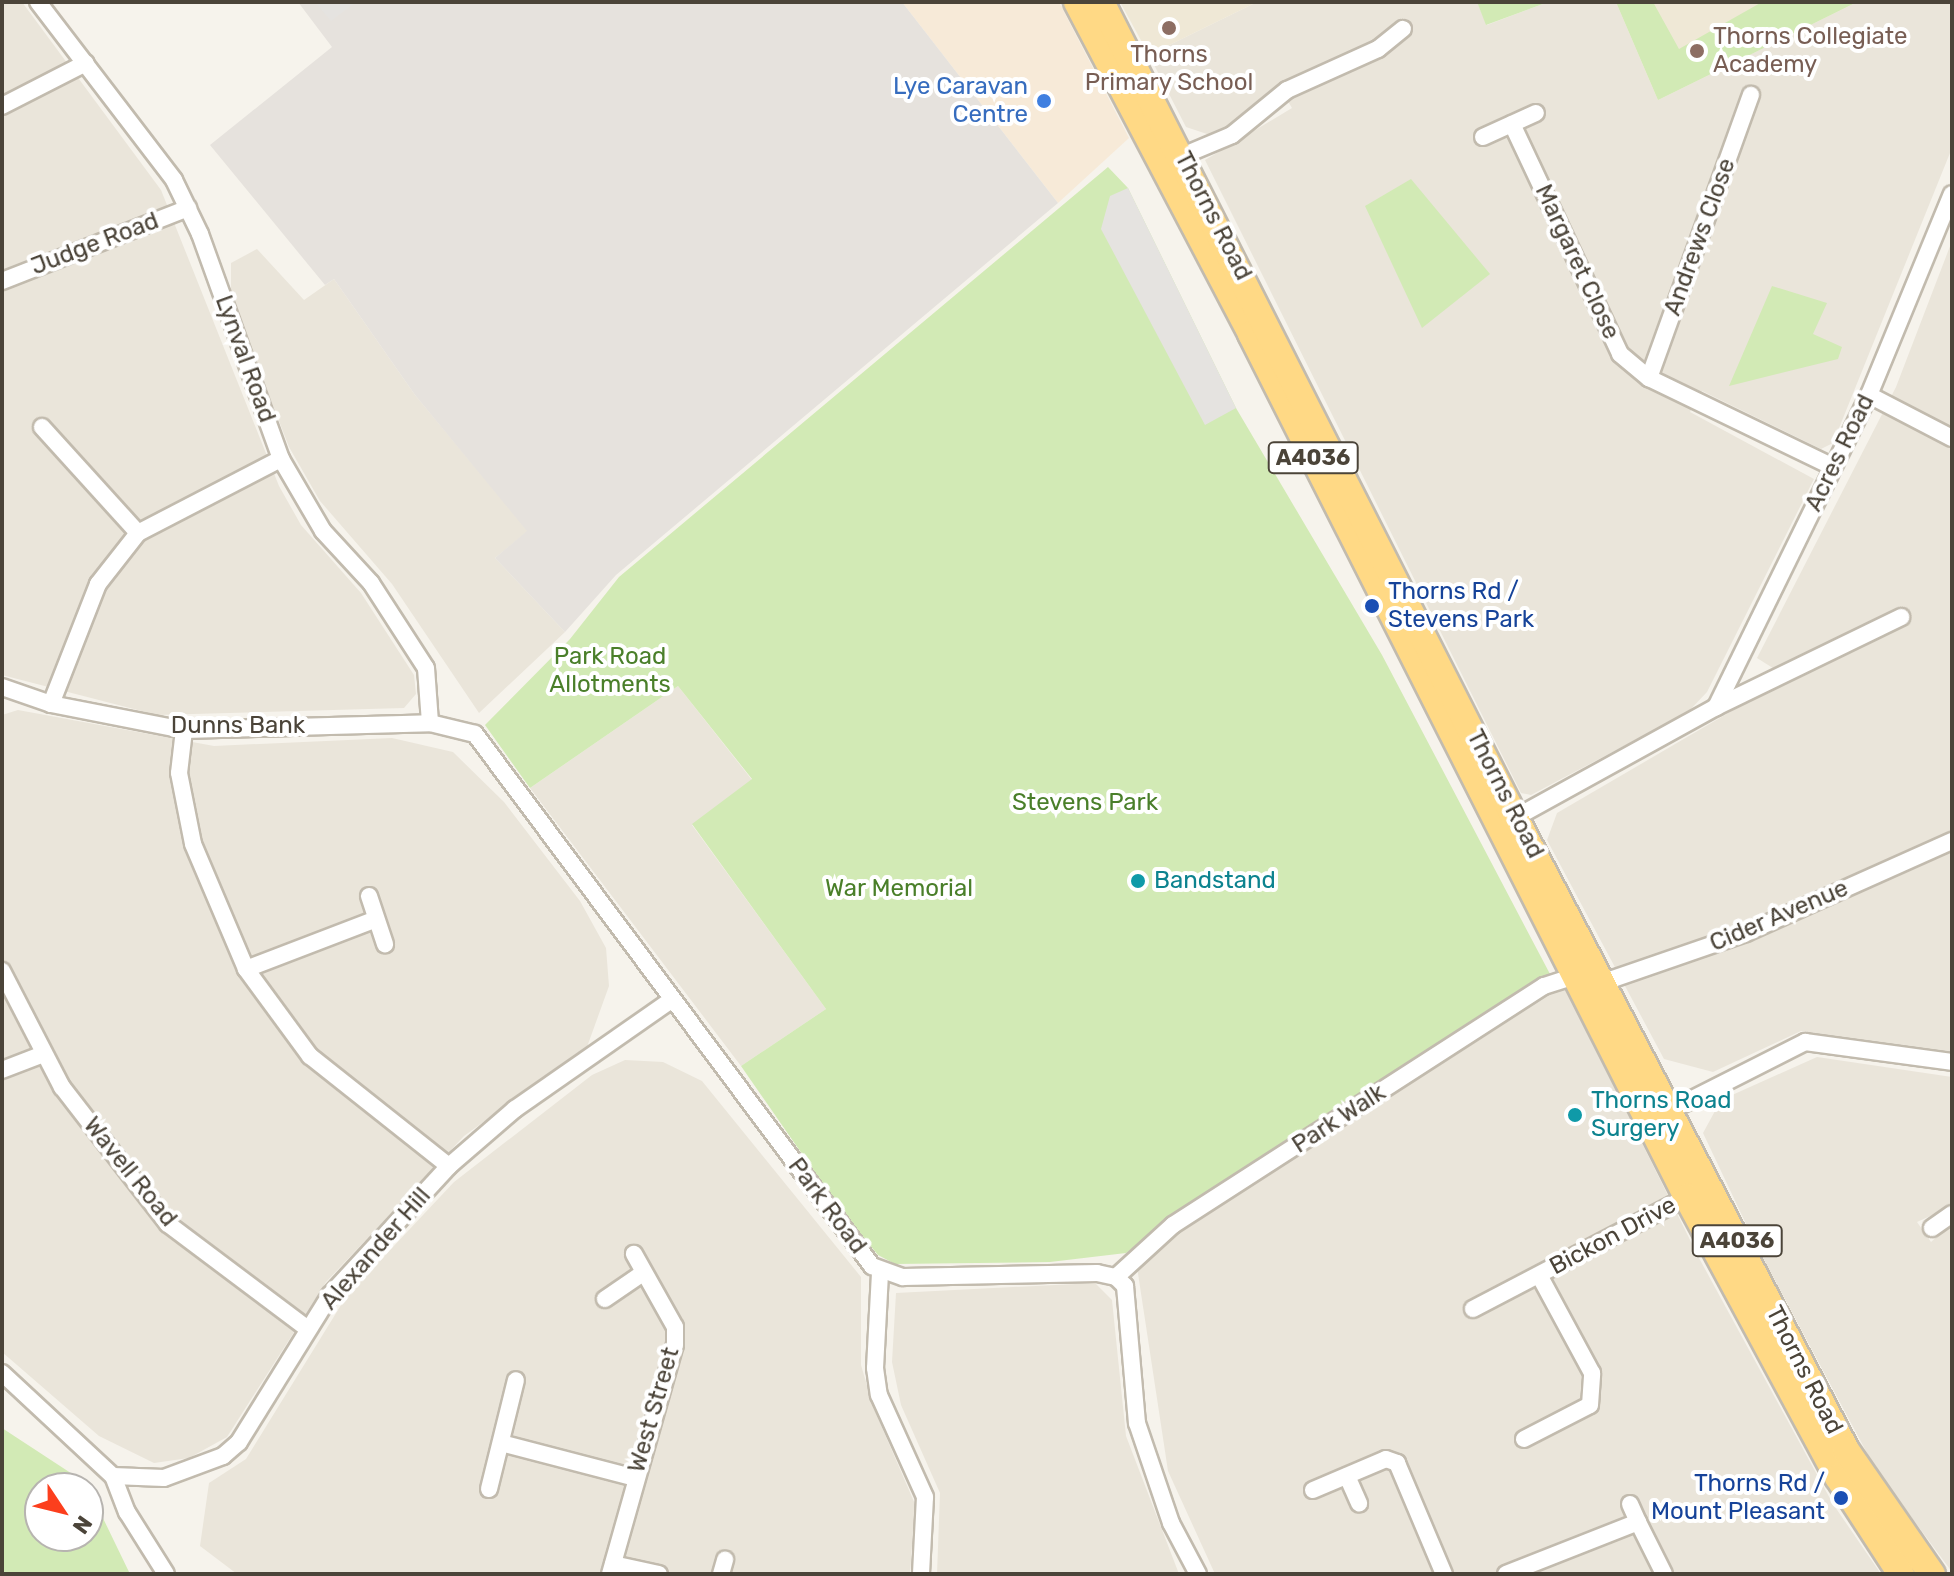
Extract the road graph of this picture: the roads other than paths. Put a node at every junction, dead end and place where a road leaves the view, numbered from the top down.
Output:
1 (38, 2) edge
2 (1077, 2) edge
3 (1101, 2) edge
4 (1403, 29) dead end
5 (86, 63) junction
6 (1751, 95) dead end
7 (2, 106) edge
8 (1536, 113) dead end
9 (1512, 124) junction
10 (1483, 137) dead end
11 (1182, 156) junction
12 (1952, 194) edge
13 (188, 208) junction
14 (2, 281) edge
15 (1649, 378) junction
16 (1869, 395) junction
17 (42, 427) dead end
18 (1952, 438) edge
19 (281, 459) junction
20 (1833, 467) junction
21 (138, 533) junction
22 (1901, 617) dead end
23 (2, 687) edge
24 (51, 704) junction
25 (1716, 707) junction
26 (430, 723) junction
27 (184, 730) junction
28 (1515, 818) junction
29 (1952, 841) edge
30 (369, 896) dead end
31 (376, 919) junction
32 (385, 944) dead end
33 (246, 969) junction
34 (2, 971) edge
35 (1572, 977) junction
36 (1604, 982) junction
37 (671, 1000) junction
38 (41, 1055) junction
39 (1952, 1062) edge
40 (2, 1070) edge
41 (1669, 1111) junction
42 (449, 1166) junction
43 (1687, 1197) junction
44 (1952, 1214) edge
45 (1932, 1228) dead end
46 (634, 1254) dead end
47 (643, 1273) junction
48 (880, 1273) junction
49 (1539, 1275) junction
50 (1116, 1277) junction
51 (605, 1299) dead end
52 (1473, 1309) dead end
53 (308, 1329) junction
54 (2, 1373) edge
55 (516, 1380) dead end
56 (1524, 1439) dead end
57 (501, 1443) junction
58 (113, 1476) junction
59 (1347, 1476) junction
60 (635, 1478) junction
61 (489, 1489) dead end
62 (1313, 1490) dead end
63 (1359, 1503) dead end
64 (1630, 1504) dead end
65 (1638, 1522) junction
66 (611, 1569) edge
67 (166, 1574) edge
68 (659, 1574) edge
69 (921, 1574) edge
70 (1198, 1574) edge
71 (1444, 1574) edge
72 (1506, 1574) edge
73 (1664, 1574) edge
74 (1901, 1574) edge
75 (1932, 1574) edge

1 - 5 street, Lynval Road
2 - 35 highway, Thorns Road / A4036
3 - 11 highway, Thorns Road / A4036
4 - 11 street
5 - 7 street
5 - 13 street, Lynval Road
6 - 15 street, Andrews Close
8 - 9 street
9 - 10 street
9 - 15 street, Margaret Close
11 - 28 highway, Thorns Road / A4036
12 - 16 street, Acres Road
13 - 14 street, Judge Road
13 - 19 street, Lynval Road
15 - 20 street, Margaret Close
16 - 18 street
16 - 20 street, Acres Road
17 - 21 street
19 - 21 street
19 - 26 street, Lynval Road
20 - 25 street, Acres Road
21 - 24 street
22 - 25 street
23 - 24 street, Dunns Bank
24 - 27 street, Dunns Bank
25 - 28 street
26 - 27 street, Dunns Bank
26 - 37 street, Park Road
27 - 33 street
28 - 36 highway, Thorns Road / A4036
29 - 36 street, Cider Avenue
30 - 31 street
31 - 32 street
31 - 33 street
33 - 42 street
34 - 38 street, Wavell Road
35 - 43 highway, Thorns Road / A4036
35 - 50 street, Park Walk
36 - 41 highway, Thorns Road / A4036
37 - 42 street, Alexander Hill
37 - 48 street, Park Road
38 - 40 street
38 - 53 street, Wavell Road
39 - 41 street
41 - 75 highway, Thorns Road / A4036
42 - 53 street, Alexander Hill
43 - 49 street, Bickon Drive
43 - 74 highway, Thorns Road / A4036
44 - 45 street
46 - 47 street, West Street
47 - 51 street
47 - 60 street, West Street
48 - 50 street, Park Road
48 - 69 street
49 - 52 street, Bickon Drive
49 - 56 street, Bickon Drive
50 - 70 street
53 - 58 street, Alexander Hill
54 - 58 street
55 - 57 street
57 - 60 street
57 - 61 street
58 - 67 street
59 - 62 street
59 - 63 street
59 - 71 street
60 - 66 street, West Street
64 - 65 street
65 - 72 street
65 - 73 street
66 - 68 street

